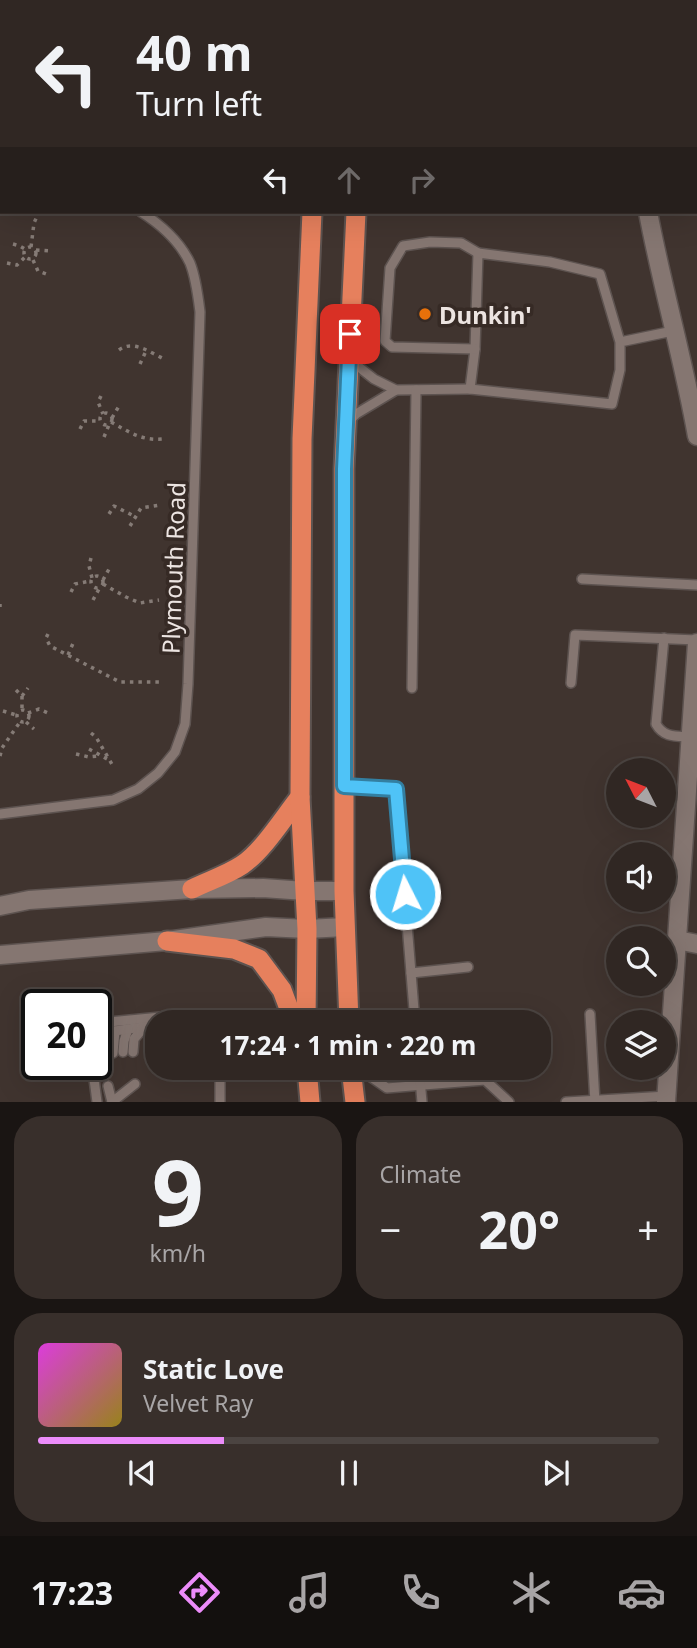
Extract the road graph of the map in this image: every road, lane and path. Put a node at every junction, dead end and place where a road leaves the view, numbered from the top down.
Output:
1 (38, 214) dead end
2 (144, 214) edge
3 (312, 214) edge
4 (356, 214) edge
5 (648, 214) edge
6 (13, 244) dead end
7 (31, 247) junction
8 (25, 249) junction
9 (36, 250) junction
10 (50, 251) dead end
11 (478, 253) junction
12 (25, 257) junction
13 (33, 260) junction
14 (7, 263) dead end
15 (46, 274) dead end
16 (673, 331) junction
17 (620, 342) junction
18 (475, 349) junction
19 (119, 350) dead end
20 (146, 351) junction
21 (349, 359) junction
22 (166, 360) dead end
23 (140, 364) dead end
24 (470, 389) junction
25 (396, 390) junction
26 (416, 390) junction
27 (101, 396) dead end
28 (119, 405) dead end
29 (103, 414) junction
30 (100, 421) junction
31 (111, 421) junction
32 (346, 425) junction
33 (80, 429) dead end
34 (697, 436) edge
35 (104, 437) dead end
36 (163, 439) dead end
37 (160, 505) dead end
38 (109, 514) dead end
39 (136, 517) junction
40 (130, 526) dead end
41 (91, 558) dead end
42 (109, 569) dead end
43 (91, 579) junction
44 (582, 579) dead end
45 (103, 582) junction
46 (697, 585) edge
47 (99, 589) junction
48 (71, 592) dead end
49 (93, 600) dead end
50 (159, 600) dead end
51 (48, 634) dead end
52 (664, 639) junction
53 (74, 642) dead end
54 (697, 642) edge
55 (68, 655) junction
56 (159, 682) dead end
57 (570, 683) dead end
58 (28, 688) dead end
59 (412, 688) dead end
60 (16, 690) dead end
61 (22, 696) junction
62 (22, 710) junction
63 (3, 711) dead end
64 (28, 713) junction
65 (48, 713) dead end
66 (16, 715) junction
67 (20, 722) junction
68 (26, 722) junction
69 (34, 729) dead end
70 (91, 733) dead end
71 (691, 737) junction
72 (1, 749) edge
73 (89, 749) dead end
74 (76, 754) dead end
75 (100, 755) junction
76 (0, 756) edge
77 (344, 786) junction
78 (300, 797) junction
79 (0, 814) edge
80 (191, 888) junction
81 (305, 891) junction
82 (344, 891) junction
83 (0, 906) edge
84 (345, 926) junction
85 (307, 929) junction
86 (677, 940) junction
87 (167, 941) junction
88 (697, 944) edge
89 (0, 955) edge
90 (468, 967) dead end
91 (411, 973) junction
92 (290, 1010) edge
93 (306, 1010) edge
94 (348, 1010) edge
95 (414, 1010) edge
96 (590, 1014) dead end
97 (145, 1019) edge
98 (112, 1022) edge
99 (144, 1027) joint
100 (128, 1029) junction
101 (119, 1053) junction
102 (94, 1080) edge
103 (220, 1080) edge
104 (308, 1080) edge
105 (352, 1080) edge
106 (375, 1080) edge
107 (420, 1080) edge
108 (135, 1084) dead end
109 (420, 1085) junction
110 (666, 1099) edge
111 (594, 1101) edge
112 (97, 1102) edge
113 (112, 1102) edge
114 (220, 1102) edge
115 (310, 1102) edge
116 (355, 1102) edge
117 (422, 1102) edge
118 (509, 1102) edge
119 (566, 1102) edge

1 - 7 path
2 - 79 lane, Plymouth Road
3 - 78 highway
4 - 21 highway
5 - 16 street
6 - 8 path
7 - 8 path
7 - 9 path
8 - 12 path
9 - 10 path
9 - 13 path
11 - 17 lane
11 - 18 lane
11 - 18 lane
12 - 13 path
12 - 14 path
13 - 15 path
16 - 17 lane
16 - 34 street
17 - 24 lane
18 - 24 lane
19 - 20 path
20 - 22 path
20 - 23 path
21 - 25 lane
21 - 32 highway
24 - 26 lane
25 - 26 lane
25 - 32 lane
26 - 59 lane
27 - 29 path
28 - 31 path
29 - 30 path
29 - 31 path
30 - 31 path
30 - 33 path
31 - 35 path
31 - 36 path
32 - 77 highway
37 - 39 path
38 - 39 path
39 - 40 path
41 - 43 path
42 - 45 path
43 - 45 path
43 - 47 path
43 - 48 path
44 - 46 lane
45 - 47 path
45 - 50 path
47 - 49 path
51 - 55 path
52 - 54 lane
52 - 57 lane
52 - 71 lane
53 - 55 path
54 - 71 street
55 - 56 path
58 - 61 path
60 - 61 path
61 - 62 path
62 - 64 path
62 - 66 path
63 - 66 path
64 - 65 path
64 - 68 path
66 - 67 path
67 - 68 path
67 - 72 path
68 - 69 path
70 - 75 path
71 - 86 street
72 - 76 path
73 - 75 path
74 - 75 path
77 - 82 highway
77 - 91 lane
78 - 80 highway
78 - 81 highway
80 - 81 street
80 - 83 street
81 - 82 street
81 - 85 highway
82 - 84 highway
84 - 85 street
84 - 94 highway
85 - 87 street
85 - 93 highway
86 - 88 street
86 - 110 street
87 - 89 street
87 - 92 highway
90 - 91 lane
91 - 95 lane
96 - 111 lane
97 - 98 lane
99 - 100 lane
99 - 101 lane
100 - 101 lane
100 - 101 lane
102 - 112 lane
103 - 114 lane
104 - 115 highway
105 - 116 highway
106 - 109 lane
107 - 109 lane
108 - 113 lane
109 - 117 lane
109 - 118 lane
110 - 111 lane
111 - 119 lane
113 - 113 lane

